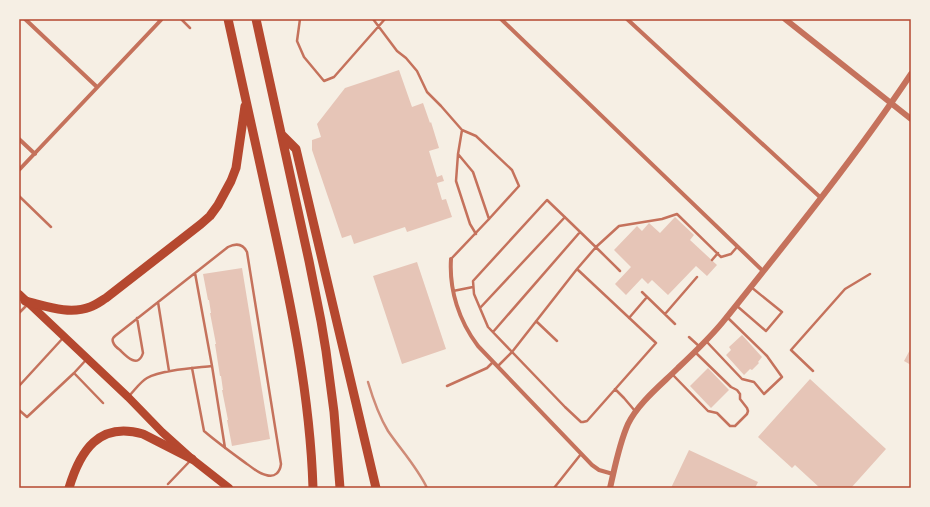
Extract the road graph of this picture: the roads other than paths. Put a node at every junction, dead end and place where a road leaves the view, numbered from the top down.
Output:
1 (25, 19) edge
2 (160, 19) edge
3 (180, 19) edge
4 (228, 19) edge
5 (256, 19) edge
6 (300, 19) edge
7 (373, 19) edge
8 (385, 19) edge
9 (501, 19) edge
10 (627, 19) edge
11 (786, 19) edge
12 (379, 26) junction
13 (190, 28) dead end
14 (911, 74) edge
15 (97, 87) junction
16 (246, 99) junction
17 (891, 104) junction
18 (911, 119) edge
19 (462, 130) junction
20 (281, 135) junction
21 (19, 139) edge
22 (35, 154) junction
23 (458, 154) junction
24 (19, 170) edge
25 (19, 196) edge
26 (821, 198) junction
27 (565, 217) junction
28 (489, 219) junction
29 (51, 227) dead end
30 (580, 232) junction
31 (476, 234) junction
32 (596, 247) junction
33 (737, 247) junction
34 (718, 253) junction
35 (451, 259) joint
36 (712, 260) dead end
37 (577, 269) junction
38 (620, 271) dead end
39 (763, 271) junction
40 (195, 273) junction
41 (870, 274) dead end
42 (697, 277) dead end
43 (474, 287) junction
44 (751, 287) junction
45 (453, 291) junction
46 (642, 292) dead end
47 (648, 297) junction
48 (24, 299) edge
49 (158, 302) junction
50 (736, 305) junction
51 (480, 308) junction
52 (19, 313) edge
53 (665, 314) junction
54 (727, 317) junction
55 (137, 318) junction
56 (629, 318) junction
57 (536, 321) junction
58 (676, 324) dead end
59 (493, 332) junction
60 (64, 337) junction
61 (689, 337) dead end
62 (558, 341) dead end
63 (706, 341) junction
64 (700, 347) junction
65 (512, 352) junction
66 (695, 352) junction
67 (86, 359) junction
68 (493, 362) junction
69 (212, 366) junction
70 (498, 366) junction
71 (192, 368) junction
72 (169, 371) junction
73 (813, 371) dead end
74 (74, 373) junction
75 (672, 374) junction
76 (19, 386) edge
77 (447, 386) dead end
78 (614, 389) junction
79 (128, 397) junction
80 (103, 403) dead end
81 (19, 410) edge
82 (636, 412) junction
83 (225, 448) junction
84 (581, 454) junction
85 (192, 459) junction
86 (613, 474) junction
87 (168, 484) dead end
88 (69, 488) edge
89 (229, 488) edge
90 (312, 488) edge
91 (340, 488) edge
92 (376, 488) edge
93 (554, 488) edge
94 (610, 488) edge

1 - 15 street
2 - 15 street
3 - 13 lane
4 - 16 highway
5 - 20 highway
6 - 12 lane
7 - 12 lane
8 - 12 lane
9 - 33 street
10 - 26 street
11 - 17 street
12 - 19 lane
14 - 17 street
15 - 22 street
16 - 48 highway
16 - 90 highway
17 - 18 street
17 - 26 street
19 - 23 lane
19 - 28 lane
20 - 91 highway
20 - 92 highway
21 - 22 street
22 - 24 street
23 - 28 lane
23 - 31 lane
25 - 29 lane
26 - 39 street
27 - 30 lane
27 - 43 lane
27 - 51 lane
28 - 31 lane
30 - 32 lane
30 - 59 lane
31 - 35 lane
32 - 34 lane
32 - 37 lane
32 - 38 lane
33 - 34 lane
33 - 39 street
34 - 36 lane
35 - 45 street
37 - 56 lane
37 - 57 lane
39 - 44 street
40 - 49 lane
40 - 69 lane
40 - 83 lane
41 - 73 lane
42 - 53 lane
43 - 45 lane
43 - 51 lane
44 - 50 street
44 - 50 lane
45 - 68 street
46 - 47 lane
47 - 53 lane
47 - 56 lane
48 - 52 lane
48 - 60 main road
49 - 55 lane
49 - 72 lane
50 - 54 street
51 - 59 lane
53 - 58 lane
54 - 63 street
54 - 63 lane
55 - 55 lane
56 - 78 lane
57 - 62 lane
57 - 65 lane
59 - 65 lane
60 - 67 main road
60 - 76 lane
61 - 64 lane
63 - 64 street
64 - 66 street
65 - 70 lane
65 - 78 lane
66 - 75 street
66 - 75 lane
67 - 74 lane
67 - 79 main road
68 - 70 street
68 - 77 lane
69 - 71 lane
69 - 83 lane
70 - 84 street
71 - 72 lane
71 - 83 lane
72 - 79 lane
74 - 80 lane
74 - 81 lane
75 - 82 street
78 - 82 lane
79 - 85 main road
82 - 86 street
84 - 86 street
84 - 93 lane
85 - 87 lane
85 - 88 highway
85 - 89 main road
86 - 94 street

